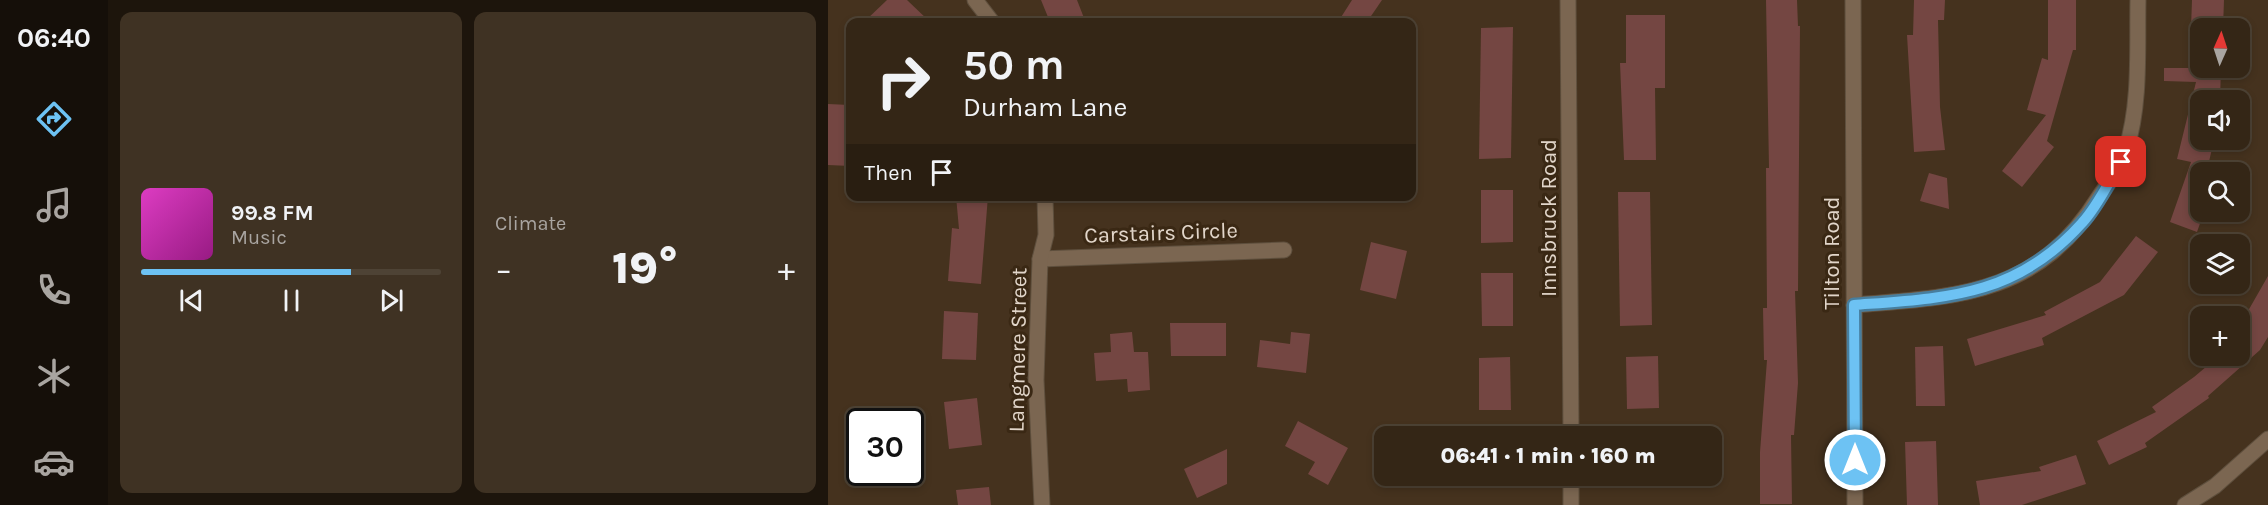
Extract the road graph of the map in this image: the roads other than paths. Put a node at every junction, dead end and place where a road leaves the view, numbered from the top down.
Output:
1 (975, 0) edge
2 (1568, 0) edge
3 (1853, 0) edge
4 (2138, 0) edge
5 (989, 18) edge
6 (1045, 201) edge
7 (1284, 250) dead end
8 (1040, 259) junction
9 (1854, 305) junction
10 (1571, 426) edge
11 (2268, 439) edge
12 (1571, 486) edge
13 (1041, 505) edge
14 (1571, 505) edge
15 (1855, 505) edge
16 (2185, 505) edge

1 - 5 street
2 - 10 street, Innsbruck Road
3 - 9 street, Tilton Road
4 - 9 street
6 - 8 street, Langmere Street
7 - 8 street, Carstairs Circle
8 - 13 street, Langmere Street
9 - 15 street, Tilton Road
11 - 16 street
12 - 14 street

